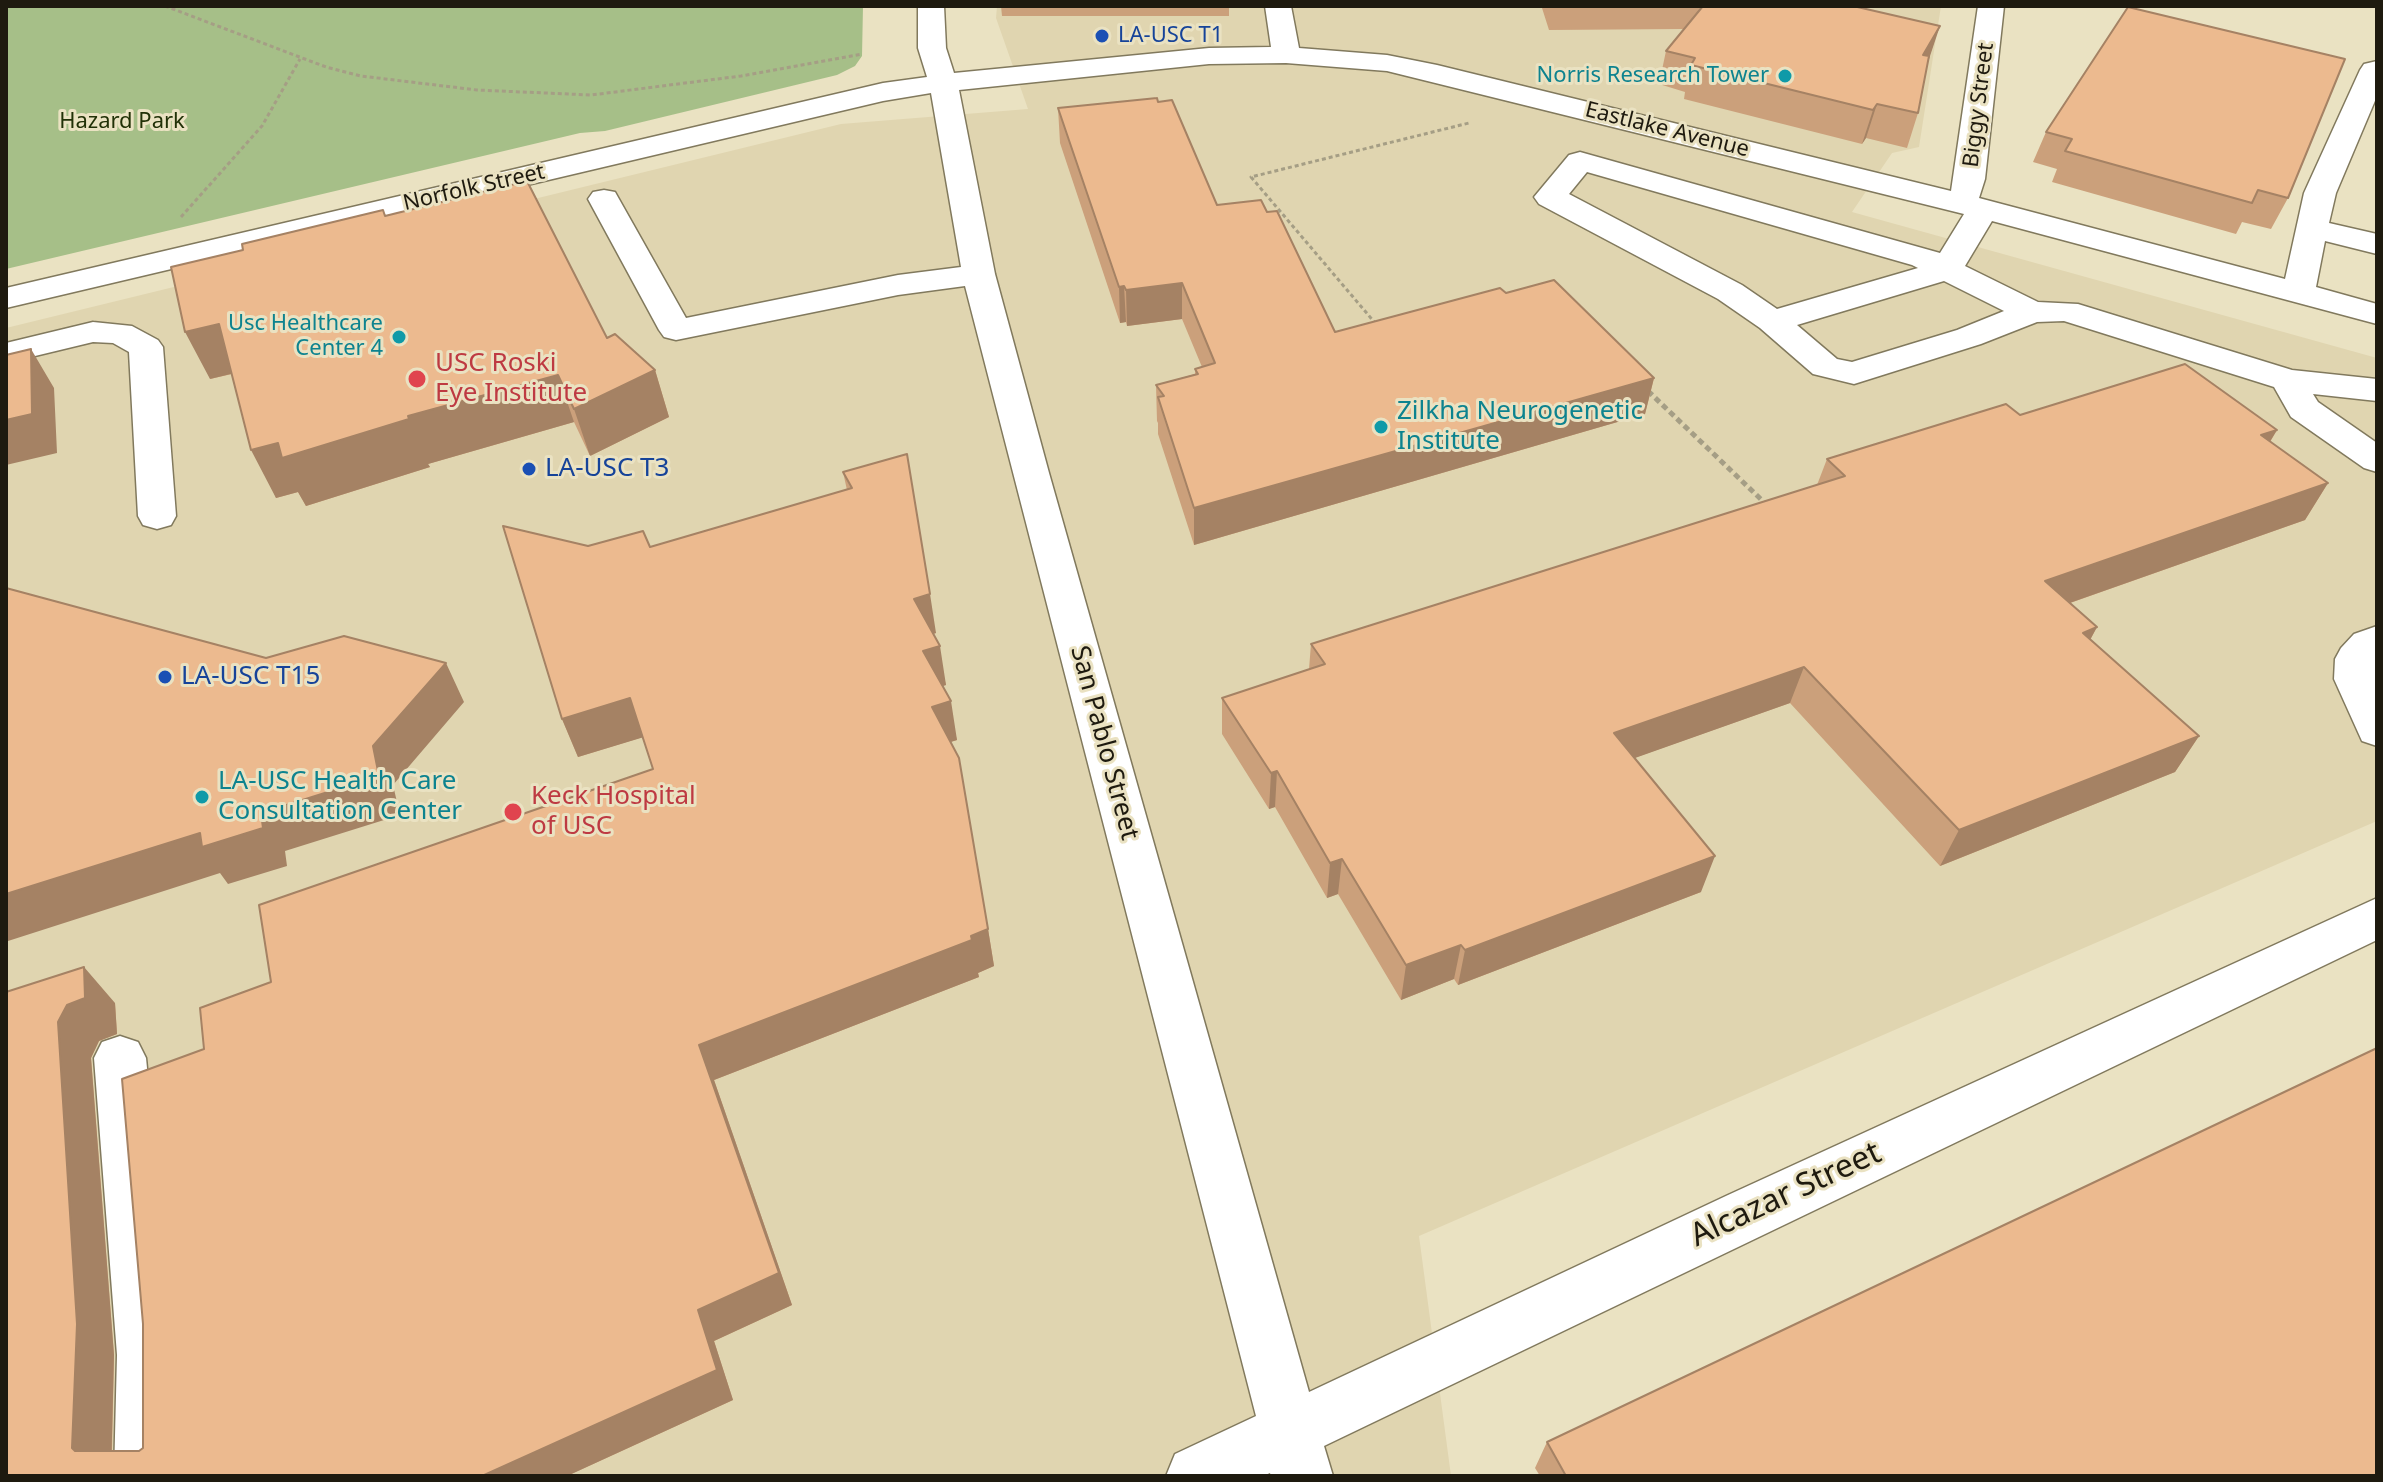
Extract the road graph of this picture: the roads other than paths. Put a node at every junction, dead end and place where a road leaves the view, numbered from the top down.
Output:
1 (931, 6) edge
2 (1278, 6) edge
3 (1991, 6) edge
4 (1286, 55) junction
5 (2377, 69) edge
6 (943, 83) junction
7 (604, 199) dead end
8 (1973, 206) junction
9 (2314, 229) junction
10 (2377, 244) edge
11 (1946, 270) junction
12 (979, 274) junction
13 (2298, 293) junction
14 (6, 298) edge
15 (2032, 312) junction
16 (2377, 314) edge
17 (1772, 321) junction
18 (6, 353) edge
19 (2288, 380) junction
20 (2377, 390) edge
21 (2377, 460) edge
22 (157, 516) dead end
23 (2377, 641) edge
24 (2377, 730) edge
25 (2377, 918) edge
26 (120, 1058) dead end
27 (1297, 1453) edge
28 (145, 1476) edge
29 (1197, 1476) edge

1 - 6 street, San Pablo Street
2 - 4 street
3 - 8 street, Biggy Street
4 - 6 street, Eastlake Avenue
4 - 8 street, Eastlake Avenue
5 - 9 street
6 - 12 street, San Pablo Street
6 - 14 street, Norfolk Street
7 - 12 street
8 - 11 street, Biggy Street
8 - 13 street, Eastlake Avenue
9 - 10 street
9 - 13 street
11 - 15 street
11 - 17 street
11 - 17 street
12 - 27 street, San Pablo Street
13 - 16 street, Eastlake Avenue
15 - 17 street
15 - 19 street
18 - 22 street
19 - 20 street
19 - 21 street
23 - 24 street
25 - 27 street, Alcazar Street
26 - 28 street
27 - 29 street, Alcazar Street

